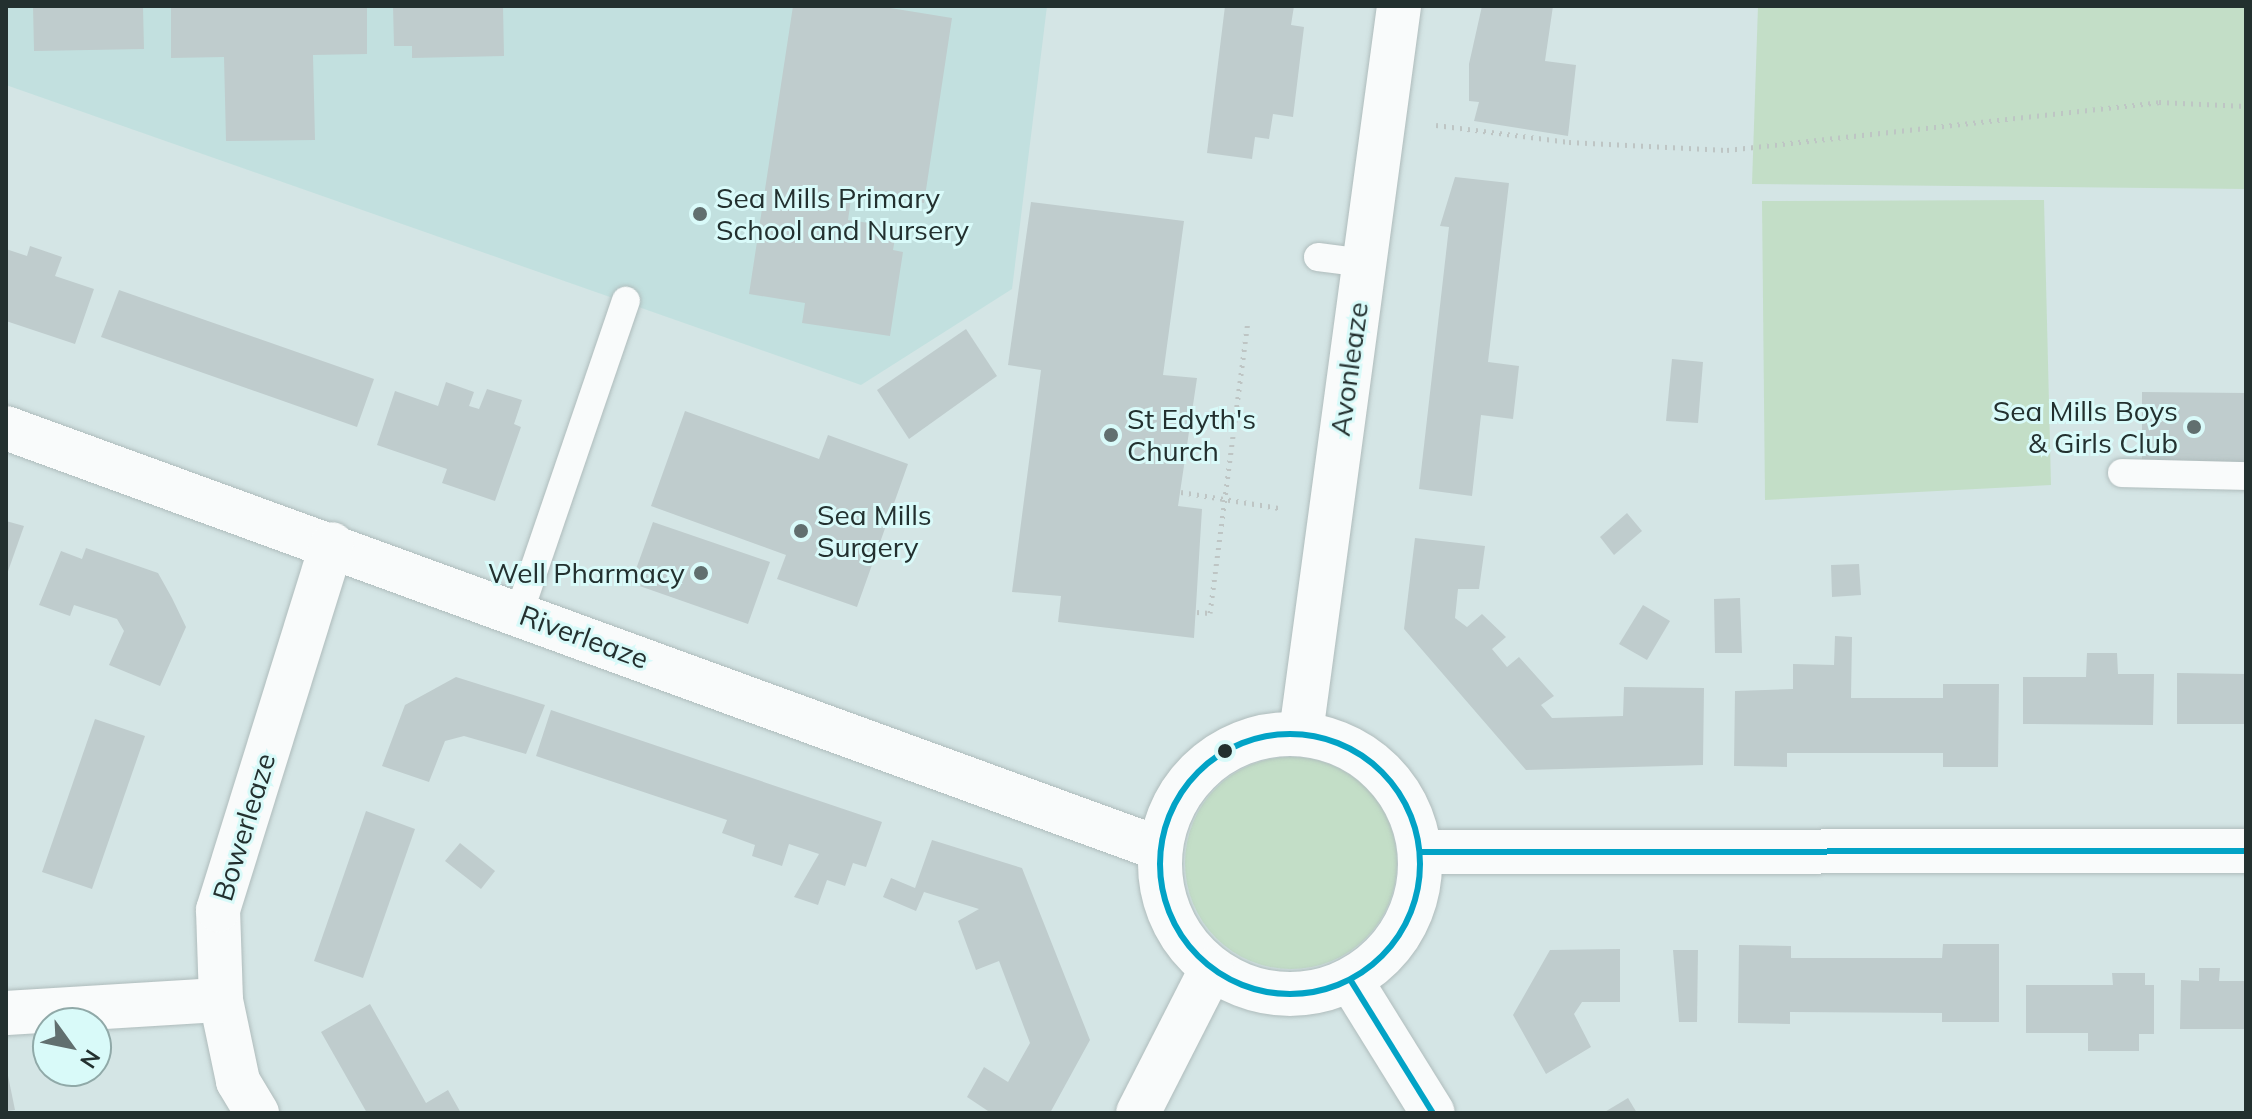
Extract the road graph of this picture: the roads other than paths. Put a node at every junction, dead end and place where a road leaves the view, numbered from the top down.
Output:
1 (1399, 6) edge
2 (1318, 257) dead end
3 (1364, 263) junction
4 (626, 301) dead end
5 (6, 428) edge
6 (2122, 473) dead end
7 (2246, 476) edge
8 (332, 544) junction
9 (519, 613) junction
10 (1301, 733) junction
11 (1160, 849) junction
12 (2246, 851) edge
13 (1421, 852) junction
14 (1211, 970) junction
15 (1351, 981) junction
16 (221, 1000) junction
17 (6, 1013) edge
18 (257, 1113) edge
19 (1138, 1113) edge
20 (1433, 1113) edge

1 - 3 street, Avonleaze
2 - 3 lane
3 - 10 street, Avonleaze
4 - 9 lane
5 - 8 street, Riverleaze
6 - 7 lane
8 - 9 street, Riverleaze
8 - 16 street, Bowerleaze
9 - 11 street, Riverleaze
10 - 11 street
10 - 13 street
11 - 14 street
12 - 13 street
13 - 15 street
14 - 15 street
14 - 19 street
15 - 20 street
16 - 17 street
16 - 18 street, Bowerleaze

